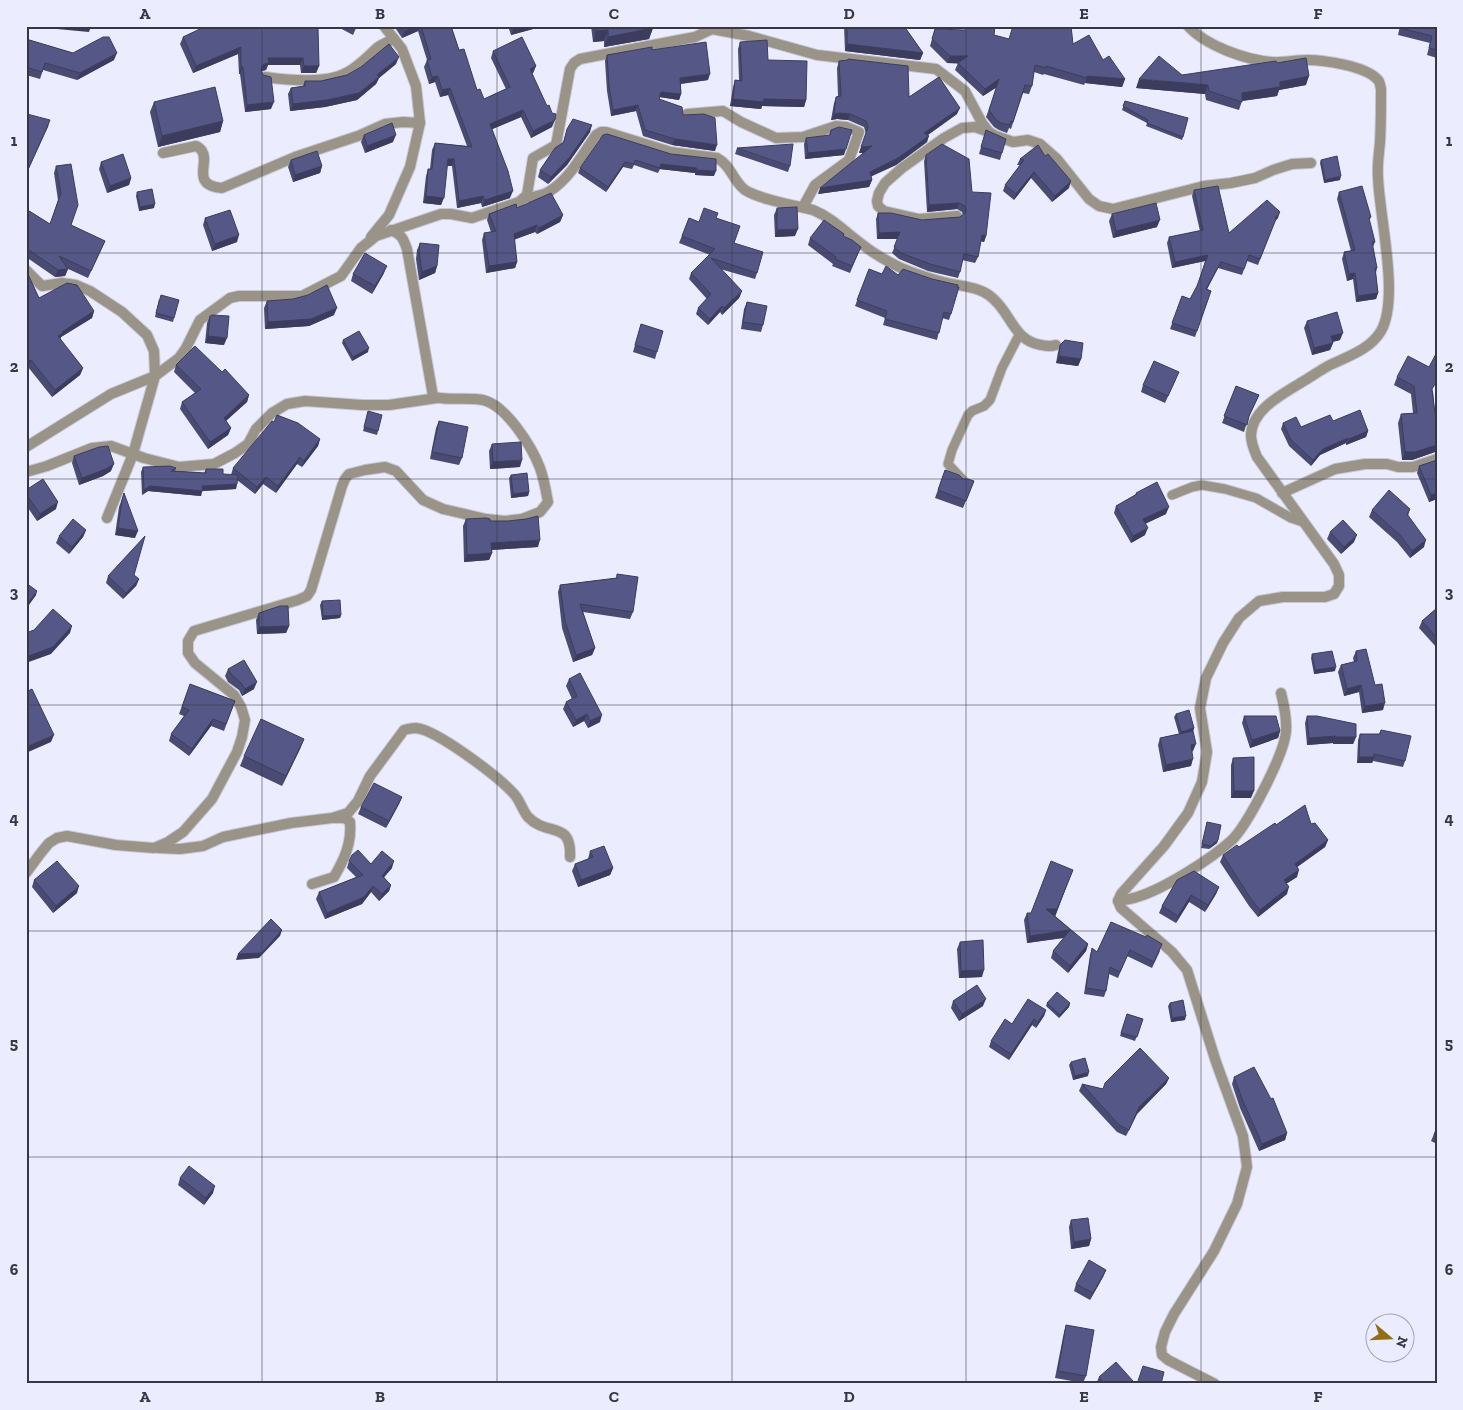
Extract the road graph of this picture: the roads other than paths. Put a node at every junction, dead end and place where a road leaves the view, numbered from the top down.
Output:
1 (384, 26) edge
2 (1188, 26) edge
3 (710, 27) edge
4 (394, 39) junction
5 (265, 77) edge
6 (687, 114) edge
7 (420, 123) junction
8 (989, 132) junction
9 (163, 153) dead end
10 (1311, 162) dead end
11 (524, 198) junction
12 (803, 207) junction
13 (957, 216) edge
14 (391, 230) junction
15 (368, 241) junction
16 (26, 270) edge
17 (1019, 335) junction
18 (1056, 345) dead end
19 (155, 376) junction
20 (437, 398) junction
21 (26, 447) edge
22 (133, 454) junction
23 (1437, 460) edge
24 (26, 472) edge
25 (963, 480) edge
26 (1282, 493) junction
27 (1172, 495) dead end
28 (107, 518) dead end
29 (1303, 522) junction
30 (1281, 693) dead end
31 (332, 818) junction
32 (154, 848) junction
33 (570, 857) dead end
34 (26, 874) edge
35 (312, 884) dead end
36 (1118, 901) junction
37 (1215, 1384) edge

1 - 4 street
2 - 26 street
3 - 8 street
3 - 11 street
4 - 5 street
4 - 7 street
6 - 12 street
7 - 9 street
7 - 15 street
8 - 10 street
8 - 13 street
11 - 12 street
11 - 14 street
12 - 17 street
14 - 15 street
14 - 20 street
15 - 19 street
16 - 19 street
17 - 18 street
17 - 25 lane
19 - 21 street
19 - 22 street
20 - 22 street
20 - 32 street
22 - 24 street
22 - 28 street
23 - 26 street
26 - 29 street
27 - 29 lane
29 - 36 street
30 - 36 street
31 - 32 street
31 - 33 street
31 - 35 street
32 - 34 street
36 - 37 street

